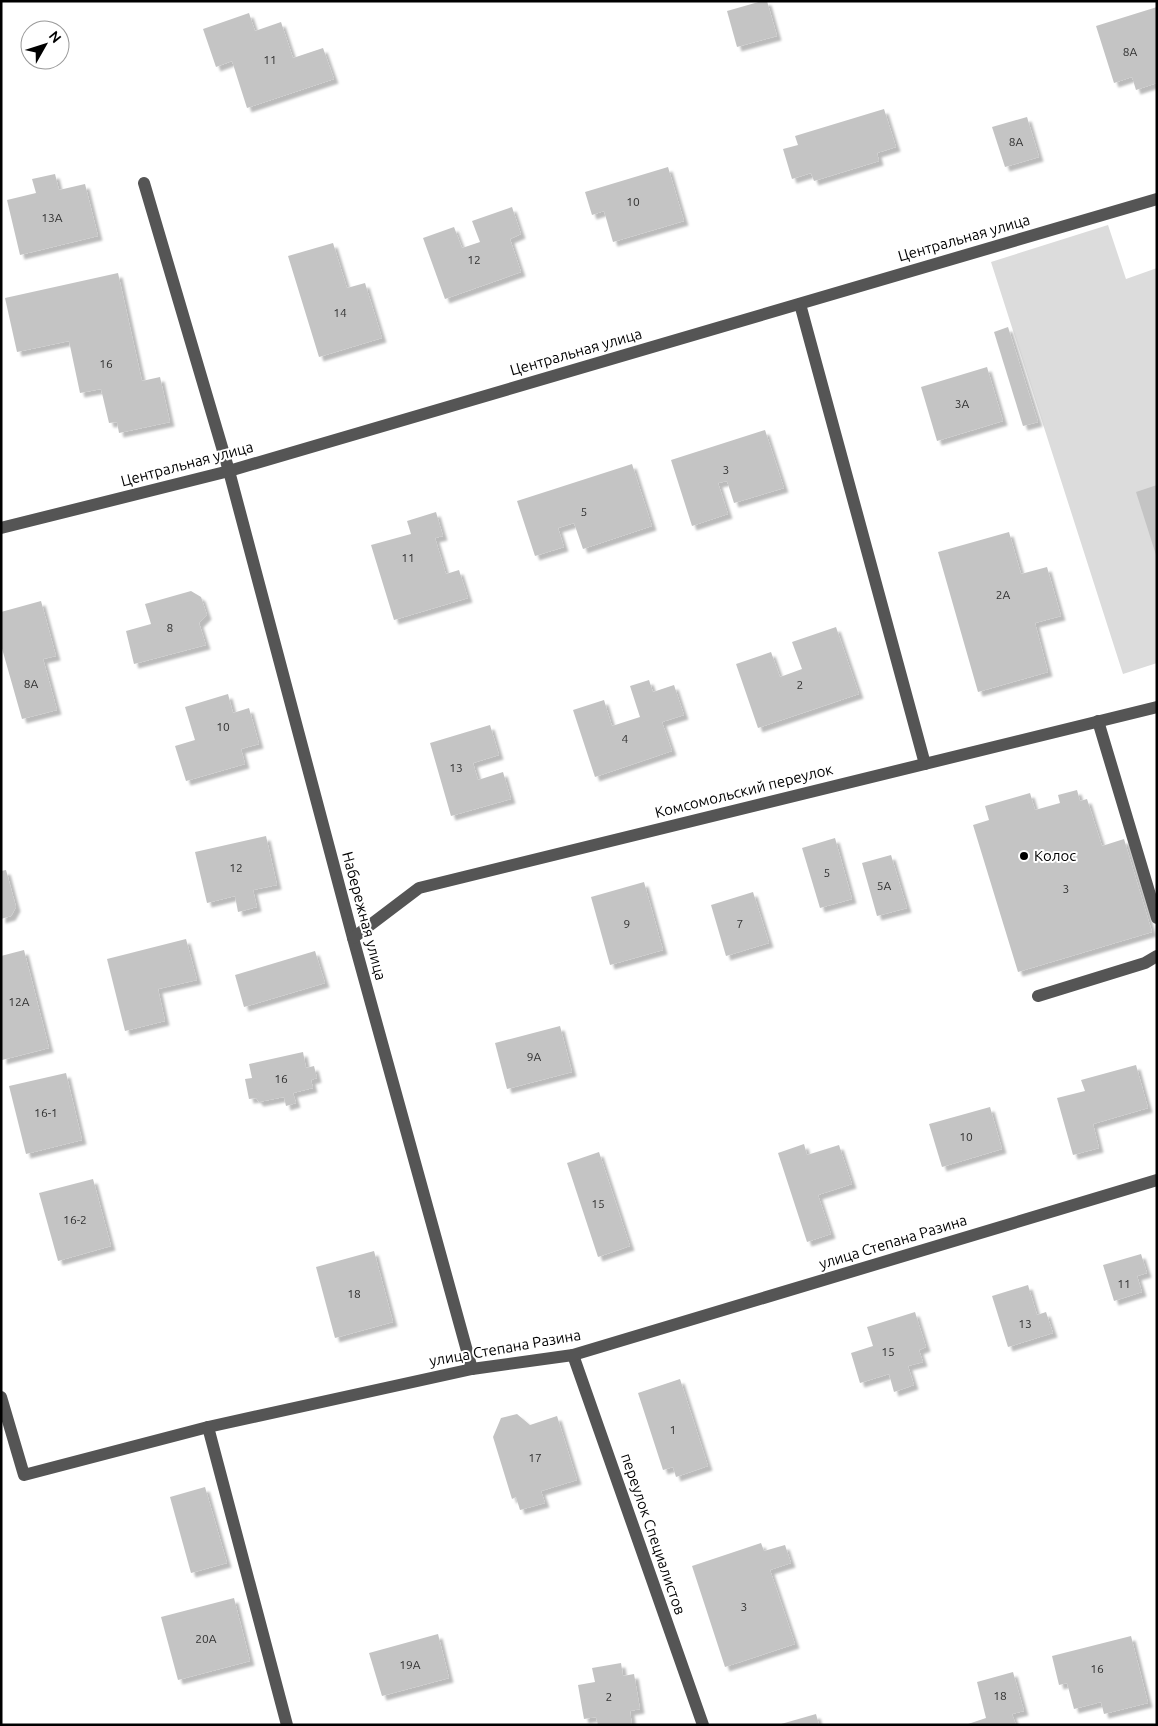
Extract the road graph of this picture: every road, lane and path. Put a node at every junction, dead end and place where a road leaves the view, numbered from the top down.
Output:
1 (144, 183) dead end
2 (1157, 199) edge
3 (800, 304) junction
4 (229, 471) junction
5 (1, 528) edge
6 (1157, 707) edge
7 (1098, 721) junction
8 (925, 764) junction
9 (1157, 918) edge
10 (353, 938) junction
11 (1157, 956) edge
12 (1038, 996) dead end
13 (1157, 1180) edge
14 (573, 1354) junction
15 (472, 1369) junction
16 (1, 1396) edge
17 (208, 1427) junction
18 (287, 1725) edge
19 (703, 1725) edge

1 - 4 street, Набережная улица
2 - 3 street, Центральная улица
3 - 4 street, Центральная улица
3 - 8 street
4 - 5 street, Центральная улица
4 - 10 street, Набережная улица
6 - 7 street, Комсомольский переулок
7 - 8 street, Комсомольский переулок
7 - 9 street
8 - 10 street, Комсомольский переулок
10 - 15 street, Набережная улица
11 - 12 street
13 - 14 street, улица Степана Разина
14 - 15 street, улица Степана Разина
14 - 19 street, переулок Специалистов
15 - 17 street, улица Степана Разина
16 - 17 street, улица Степана Разина
17 - 18 street

